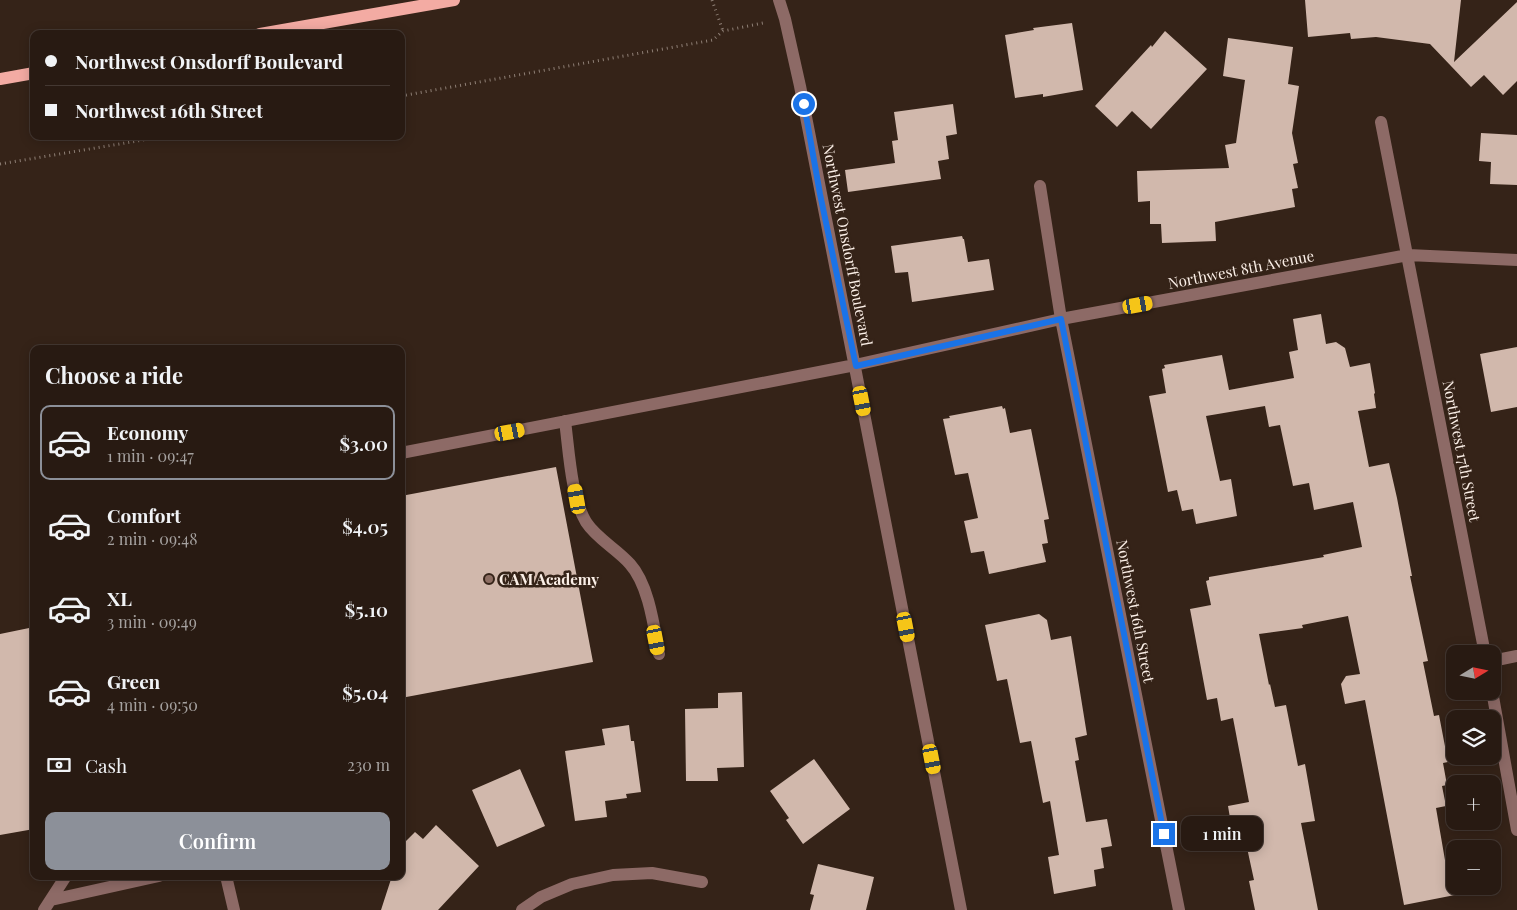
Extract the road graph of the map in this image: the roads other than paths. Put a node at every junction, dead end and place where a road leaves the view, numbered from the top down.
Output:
1 (454, 0) edge
2 (779, 0) edge
3 (283, 30) edge
4 (30, 74) edge
5 (0, 79) edge
6 (1381, 122) dead end
7 (1040, 186) dead end
8 (1408, 255) junction
9 (1517, 260) edge
10 (1061, 319) junction
11 (856, 366) junction
12 (565, 421) junction
13 (405, 452) edge
14 (1483, 645) edge
15 (659, 654) dead end
16 (1517, 656) edge
17 (1501, 659) edge
18 (1494, 700) edge
19 (1517, 830) edge
20 (64, 880) edge
21 (145, 880) edge
22 (227, 880) edge
23 (702, 882) dead end
24 (48, 905) edge
25 (234, 910) edge
26 (522, 910) edge
27 (961, 910) edge
28 (1179, 910) edge

1 - 3 main road
2 - 11 street, Northwest Onsdorff Boulevard
4 - 5 main road
6 - 8 street, Northwest 17th Street
7 - 10 street, Northwest 16th Street
8 - 9 street, Northwest 8th Avenue
8 - 10 street, Northwest 8th Avenue
8 - 14 street, Northwest 17th Street
10 - 11 street, Northwest 8th Avenue
10 - 28 street, Northwest 16th Street
11 - 12 street, Northwest 8th Avenue
11 - 27 street, Northwest Onsdorff Boulevard
12 - 13 street, Northwest 8th Avenue
12 - 15 street
16 - 17 street
18 - 19 street
20 - 24 street
21 - 24 street
22 - 25 street
23 - 26 street

